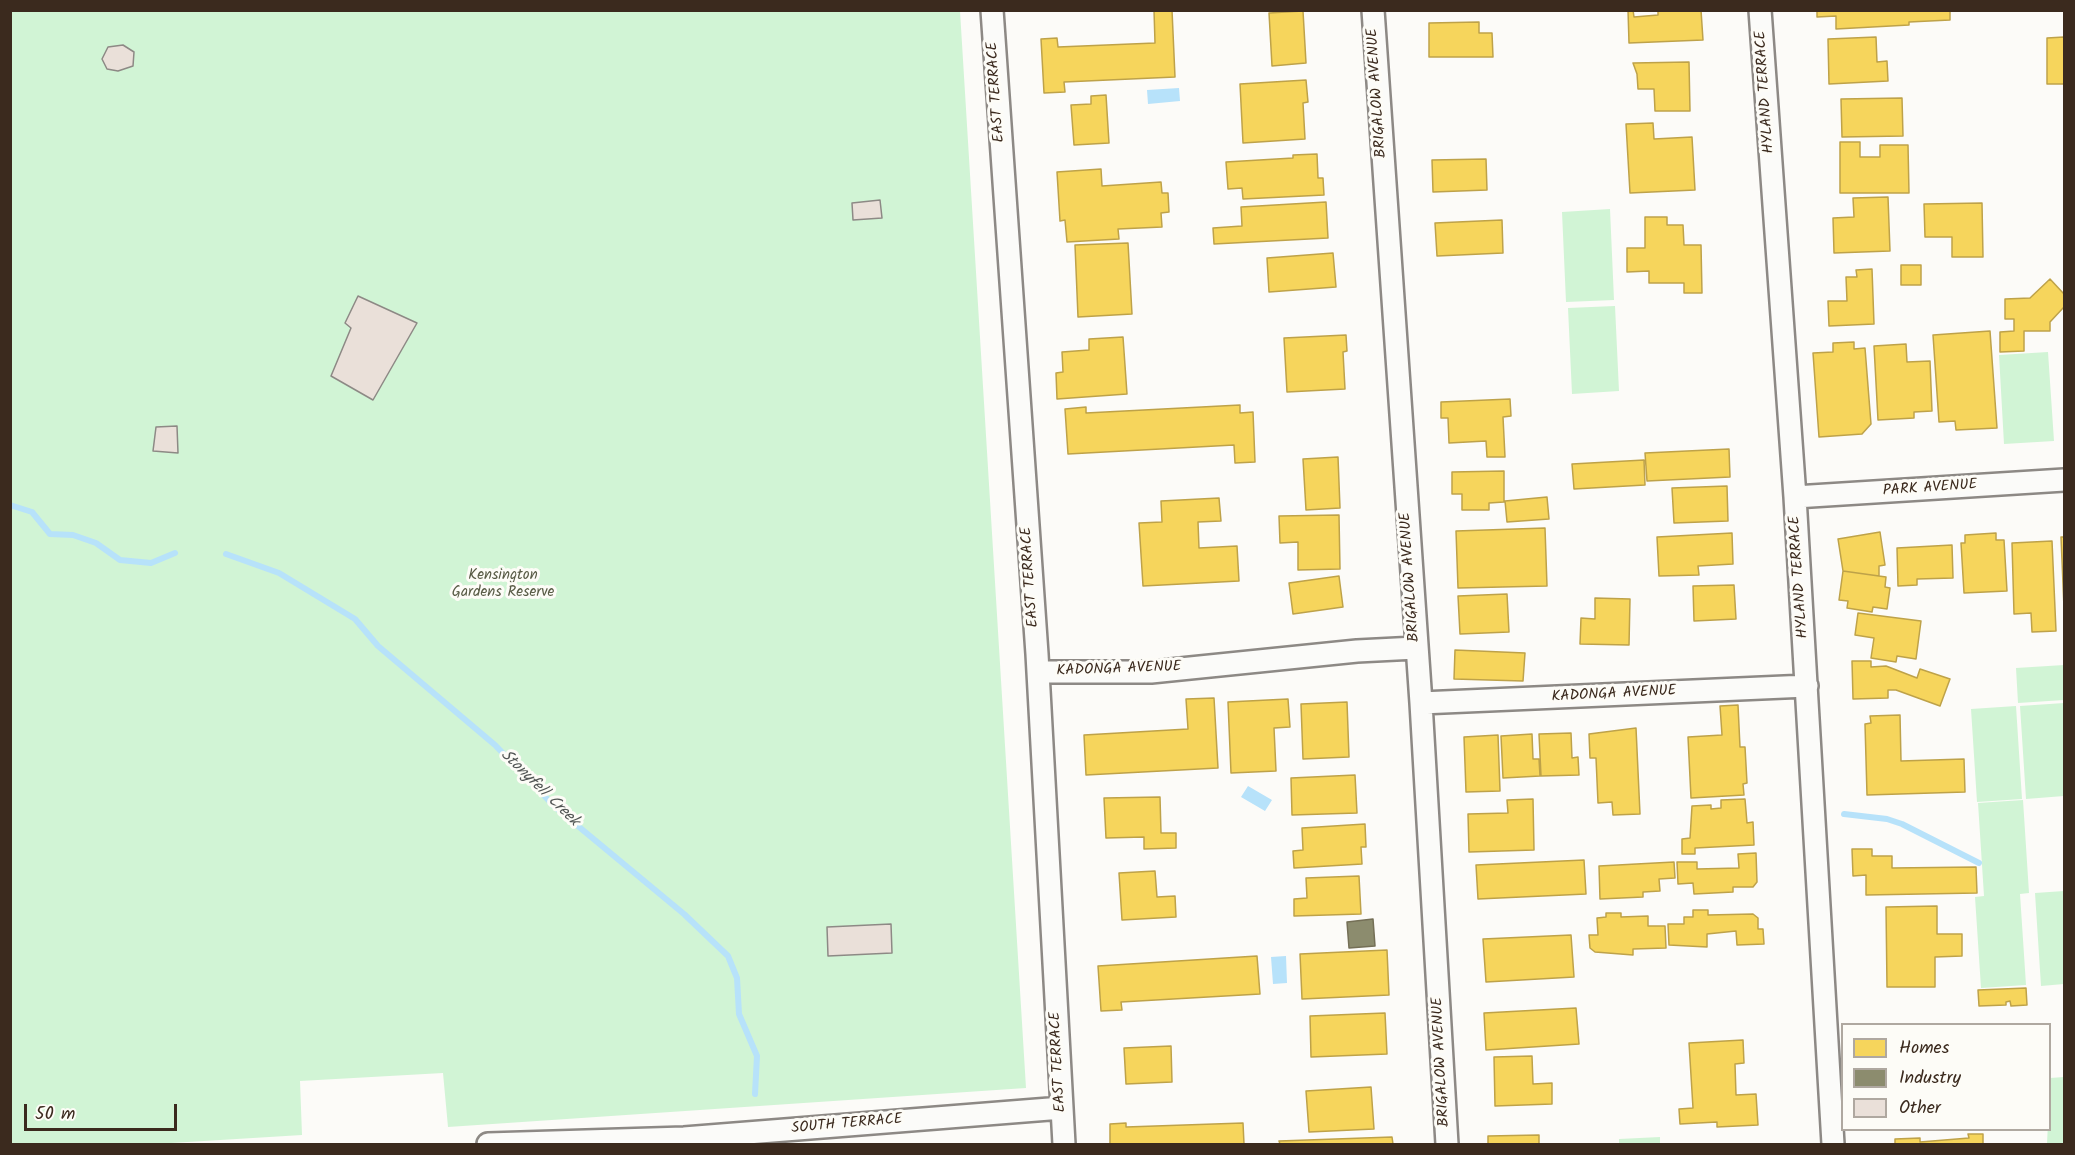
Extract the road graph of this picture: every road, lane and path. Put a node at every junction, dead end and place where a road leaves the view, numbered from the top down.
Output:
1 (992, 10) edge
2 (1372, 10) edge
3 (1760, 10) edge
4 (2064, 480) edge
5 (1795, 497) junction
6 (1416, 648) junction
7 (1038, 672) junction
8 (1807, 686) junction
9 (1421, 703) junction
10 (1062, 1108) junction
11 (684, 1141) edge
12 (488, 1144) edge
13 (1064, 1144) edge
14 (1447, 1144) edge
15 (1833, 1144) edge

1 - 7 street, EAST TERRACE
2 - 6 street, BRIGALOW AVENUE
3 - 5 street, HYLAND TERRACE
4 - 5 street, PARK AVENUE
5 - 8 street, HYLAND TERRACE
6 - 7 street, KADONGA AVENUE
6 - 9 street, BRIGALOW AVENUE
7 - 10 street, EAST TERRACE
8 - 9 street, KADONGA AVENUE
8 - 15 street, HYLAND TERRACE
9 - 14 street, BRIGALOW AVENUE
10 - 11 street, SOUTH TERRACE
10 - 13 street, EAST TERRACE
11 - 12 street, SOUTH TERRACE

